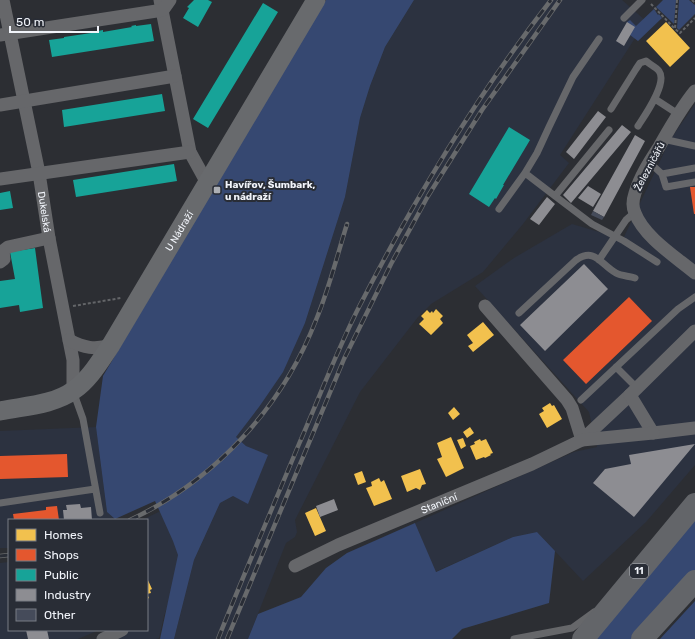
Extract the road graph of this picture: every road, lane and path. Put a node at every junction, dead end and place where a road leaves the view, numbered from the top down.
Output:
1 (3, 0) edge
2 (316, 0) edge
3 (642, 0) edge
4 (647, 0) edge
5 (678, 0) edge
6 (692, 0) edge
7 (164, 3) edge
8 (695, 3) edge
9 (624, 18) dead end
10 (695, 18) edge
11 (675, 29) junction
12 (5, 34) edge
13 (599, 38) dead end
14 (175, 76) junction
15 (695, 90) edge
16 (655, 99) junction
17 (24, 101) junction
18 (0, 105) edge
19 (611, 109) dead end
20 (678, 114) junction
21 (638, 126) dead end
22 (609, 130) dead end
23 (663, 139) junction
24 (695, 146) edge
25 (190, 152) junction
26 (650, 163) junction
27 (695, 168) edge
28 (39, 173) junction
29 (525, 173) junction
30 (662, 174) junction
31 (0, 179) edge
32 (212, 180) junction
33 (695, 182) edge
34 (555, 196) junction
35 (499, 209) dead end
36 (634, 213) junction
37 (615, 236) junction
38 (49, 238) junction
39 (599, 260) junction
40 (0, 262) edge
41 (658, 262) dead end
42 (695, 273) edge
43 (634, 278) dead end
44 (126, 297) dead end
45 (695, 297) edge
46 (484, 306) dead end
47 (63, 307) junction
48 (519, 313) dead end
49 (695, 331) edge
50 (70, 340) junction
51 (111, 345) junction
52 (616, 367) junction
53 (73, 391) junction
54 (633, 392) junction
55 (581, 400) dead end
56 (0, 410) edge
57 (695, 428) edge
58 (653, 433) junction
59 (582, 440) junction
60 (95, 489) junction
61 (0, 503) edge
62 (695, 504) edge
63 (100, 513) dead end
64 (295, 566) dead end
65 (695, 581) edge
66 (627, 586) junction
67 (120, 631) edge
68 (542, 636) edge
69 (103, 639) edge
70 (517, 639) edge
71 (583, 639) edge
72 (642, 639) edge

1 - 12 street, Dukelská
2 - 32 street, U Nádraží
3 - 9 lane
4 - 11 path
5 - 11 path
6 - 8 path
7 - 12 street
7 - 14 street
10 - 11 path
12 - 17 street, Dukelská
13 - 29 lane
14 - 17 street
14 - 25 street
15 - 20 street, Železničářů
16 - 19 lane
16 - 20 lane
16 - 21 lane
17 - 18 street
17 - 28 street, Dukelská
20 - 23 street, Železničářů
22 - 34 lane
23 - 24 lane
23 - 26 street, Železničářů
25 - 28 street
25 - 32 street
26 - 30 lane
26 - 36 street, Železničářů
27 - 30 lane
28 - 31 street
28 - 38 street, Dukelská
29 - 34 lane
29 - 35 lane
30 - 33 lane
32 - 51 street, U Nádraží
34 - 37 lane
36 - 37 lane
36 - 42 street
37 - 39 lane
37 - 41 lane
38 - 40 street
38 - 47 street, Dukelská
39 - 43 lane
39 - 48 lane
44 - 47 path
45 - 52 lane
46 - 59 street
47 - 50 street, Dukelská
49 - 54 street
50 - 51 street
50 - 53 street, Dukelská
51 - 53 street, U Nádraží
52 - 54 lane
52 - 55 lane
53 - 56 street, U Nádraží
53 - 60 lane
54 - 58 street
54 - 59 street, Staniční
57 - 58 street
58 - 59 street, Staniční
59 - 64 street, Staniční
60 - 61 lane
60 - 63 lane
62 - 66 highway, 11
65 - 72 highway
66 - 68 lane
66 - 71 highway, 11
67 - 69 street
68 - 70 lane

